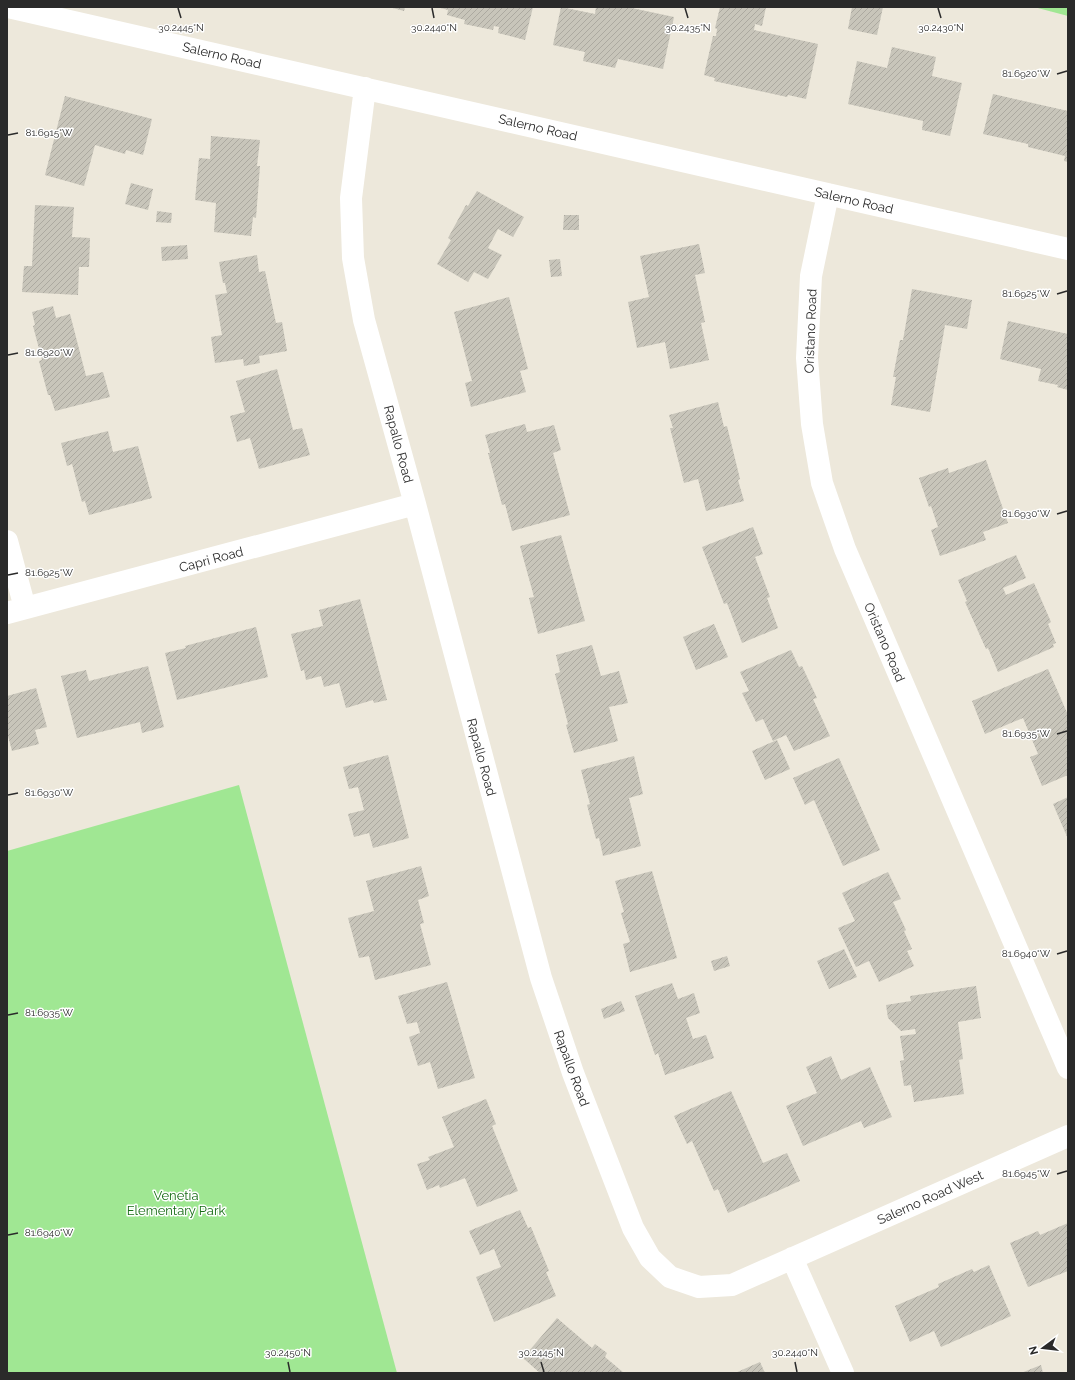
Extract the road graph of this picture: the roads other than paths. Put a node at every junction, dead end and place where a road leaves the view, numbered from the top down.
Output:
1 (8, 7) edge
2 (365, 88) junction
3 (828, 194) junction
4 (1068, 249) edge
5 (415, 504) junction
6 (7, 541) edge
7 (16, 611) edge
8 (1068, 1068) edge
9 (1068, 1136) edge
10 (792, 1258) junction
11 (843, 1373) edge

1 - 2 street, Salerno Road
2 - 3 street, Salerno Road
2 - 5 street, Rapallo Road
3 - 4 street, Salerno Road
3 - 8 street, Oristano Road
5 - 7 street, Capri Road
5 - 10 street, Rapallo Road
6 - 7 street
9 - 10 street, Salerno Road West
10 - 11 street

